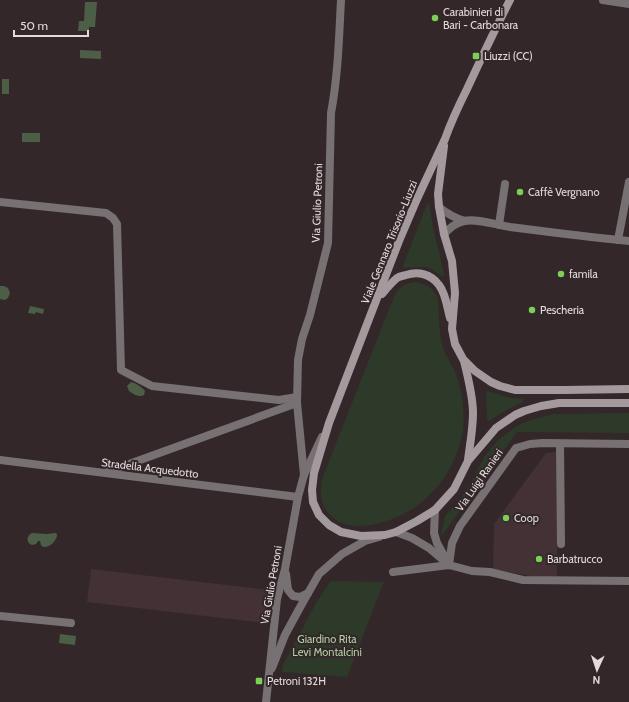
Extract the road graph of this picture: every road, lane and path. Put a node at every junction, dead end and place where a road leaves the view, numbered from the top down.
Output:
1 (341, 0) edge
2 (510, 0) edge
3 (603, 0) edge
4 (629, 4) edge
5 (445, 139) junction
6 (629, 182) edge
7 (505, 184) dead end
8 (0, 202) edge
9 (439, 207) junction
10 (465, 221) junction
11 (499, 225) junction
12 (444, 234) junction
13 (618, 240) junction
14 (629, 241) edge
15 (373, 308) junction
16 (452, 328) junction
17 (463, 359) junction
18 (629, 389) edge
19 (297, 400) junction
20 (629, 403) edge
21 (329, 424) junction
22 (560, 444) junction
23 (629, 444) edge
24 (0, 460) edge
25 (468, 461) junction
26 (104, 473) junction
27 (304, 475) junction
28 (298, 497) junction
29 (435, 510) junction
30 (396, 532) junction
31 (384, 535) junction
32 (561, 544) dead end
33 (449, 565) junction
34 (285, 569) junction
35 (393, 572) dead end
36 (629, 581) edge
37 (308, 593) junction
38 (0, 616) edge
39 (71, 623) dead end
40 (269, 678) junction
41 (266, 702) edge

1 - 19 street, Via Giulio Petroni
2 - 5 main road, Viale Gennaro Trisorio-Liuzzi
3 - 4 street
5 - 9 main road
5 - 15 main road, Viale Gennaro Trisorio-Liuzzi
6 - 13 street
7 - 11 street
8 - 19 street
9 - 10 street
9 - 12 main road
10 - 11 street
10 - 12 street
11 - 13 street
12 - 16 main road
13 - 14 street
15 - 16 main road
15 - 21 main road, Viale Gennaro Trisorio-Liuzzi
16 - 17 main road
17 - 18 main road
17 - 25 main road
19 - 26 street
19 - 27 street, Via Giulio Petroni
20 - 25 main road
21 - 27 street, Viale Gennaro Trisorio-Liuzzi
21 - 31 main road
22 - 23 street, Via Luigi Ranieri
22 - 32 street
22 - 33 street, Via Luigi Ranieri
24 - 26 street, Stradella Acquedotto
25 - 29 main road
26 - 28 street, Stradella Acquedotto
27 - 28 street, Viale Gennaro Trisorio-Liuzzi
28 - 34 street, Via Giulio Petroni
29 - 30 main road
29 - 33 street
30 - 31 main road
30 - 33 street
31 - 37 street
33 - 35 street
33 - 36 street
34 - 37 street
34 - 40 street, Via Giulio Petroni
37 - 40 street
38 - 39 street
40 - 41 street, Via Giulio Petroni

